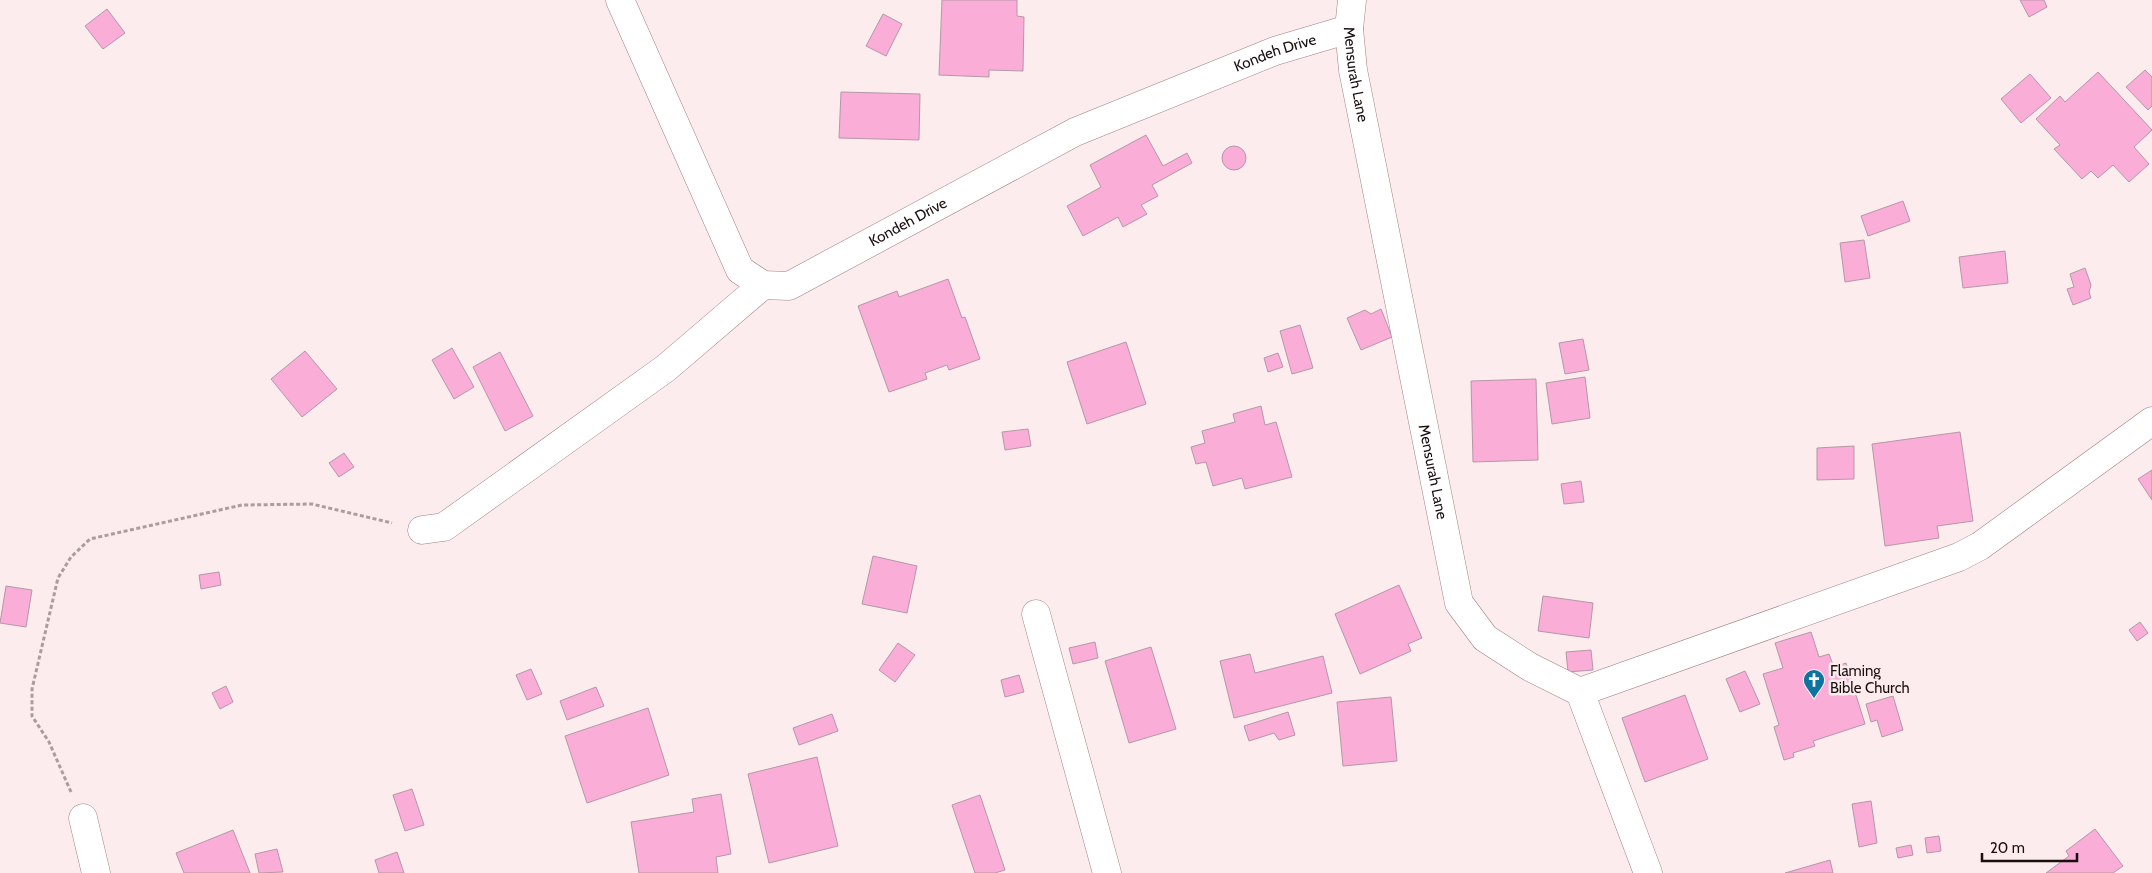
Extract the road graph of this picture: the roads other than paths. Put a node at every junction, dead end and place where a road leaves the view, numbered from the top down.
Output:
1 (620, 0) edge
2 (1352, 0) edge
3 (1350, 29) junction
4 (763, 285) junction
5 (2152, 421) edge
6 (422, 530) road end
7 (1036, 614) dead end
8 (1580, 692) junction
9 (83, 818) road end
10 (96, 873) edge
11 (1107, 873) edge
12 (1648, 873) edge

1 - 4 street
2 - 3 street, Mensurah Lane
3 - 4 street, Kondeh Drive
3 - 8 street, Mensurah Lane
4 - 6 street
5 - 8 street
7 - 11 street
8 - 12 street
9 - 10 street

